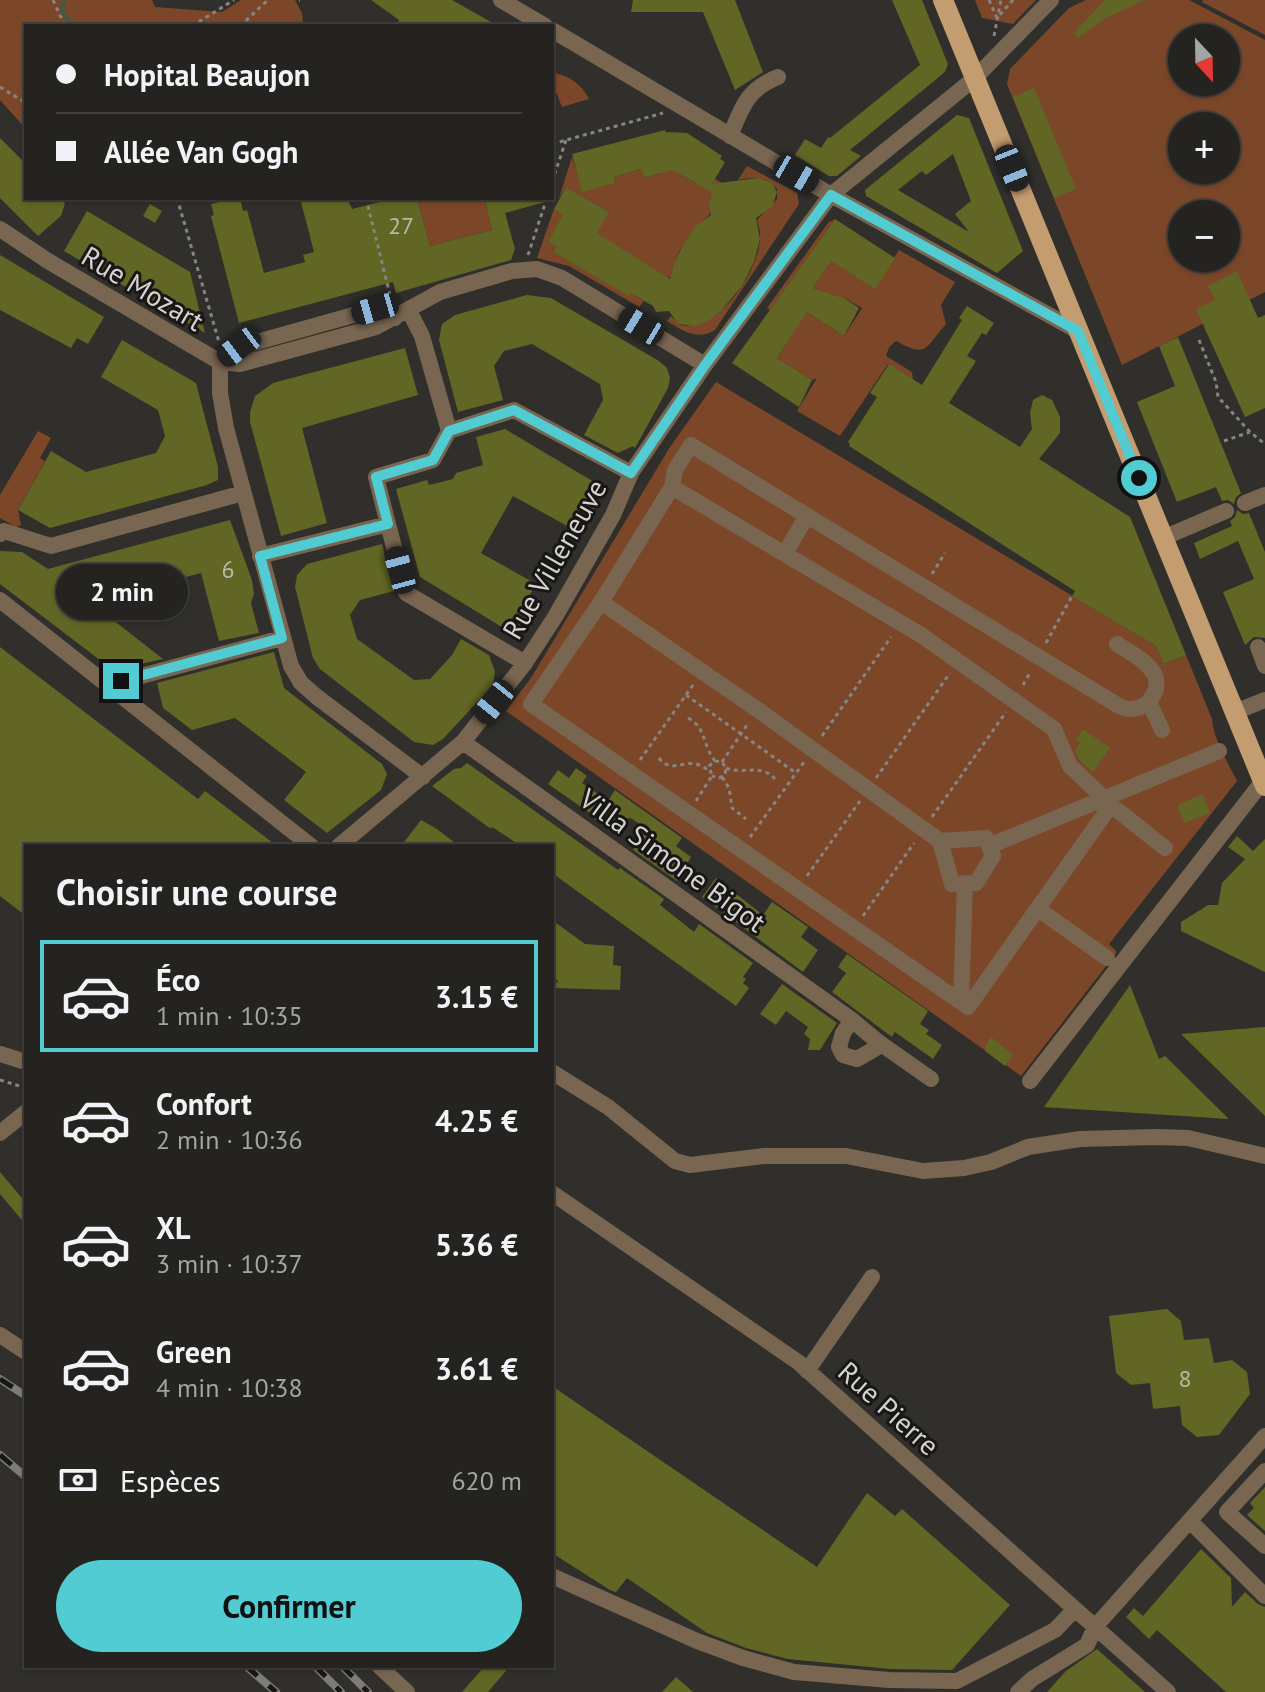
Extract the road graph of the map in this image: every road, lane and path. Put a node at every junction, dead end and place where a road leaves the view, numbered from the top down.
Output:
1 (53, 0) edge
2 (234, 0) edge
3 (268, 0) edge
4 (501, 0) edge
5 (943, 0) edge
6 (989, 0) edge
7 (1001, 0) edge
8 (1013, 0) edge
9 (1051, 0) edge
10 (997, 18) junction
11 (64, 24) edge
12 (195, 24) edge
13 (242, 24) edge
14 (542, 24) edge
15 (554, 31) edge
16 (998, 54) junction
17 (778, 77) dead end
18 (975, 78) junction
19 (0, 87) edge
20 (24, 102) edge
21 (682, 108) junction
22 (730, 136) junction
23 (566, 140) junction
24 (554, 143) edge
25 (554, 176) edge
26 (831, 195) junction
27 (178, 200) edge
28 (367, 200) edge
29 (546, 200) edge
30 (0, 229) edge
31 (523, 270) junction
32 (402, 314) junction
33 (1078, 331) junction
34 (1199, 340) dead end
35 (220, 362) junction
36 (705, 365) junction
37 (449, 431) junction
38 (1250, 432) junction
39 (1224, 441) dead end
40 (1265, 444) edge
41 (631, 473) junction
42 (672, 487) junction
43 (243, 493) junction
44 (1265, 495) edge
45 (1245, 503) dead end
46 (1226, 511) dead end
47 (807, 516) junction
48 (388, 524) junction
49 (0, 534) edge
50 (1163, 538) junction
51 (785, 553) junction
52 (945, 553) dead end
53 (260, 556) junction
54 (924, 587) junction
55 (1072, 596) dead end
56 (0, 600) edge
57 (601, 602) junction
58 (902, 623) junction
59 (282, 638) junction
60 (1117, 644) dead end
61 (1258, 647) dead end
62 (1038, 657) junction
63 (525, 663) junction
64 (1265, 666) edge
65 (702, 672) junction
66 (108, 685) junction
67 (686, 695) junction
68 (1265, 700) edge
69 (1014, 701) junction
70 (1149, 702) junction
71 (758, 710) junction
72 (1235, 712) junction
73 (688, 718) dead end
74 (1162, 730) dead end
75 (741, 734) junction
76 (1247, 740) junction
77 (463, 742) junction
78 (813, 749) junction
79 (659, 758) dead end
80 (715, 761) junction
81 (722, 762) junction
82 (726, 768) junction
83 (709, 770) junction
84 (631, 773) junction
85 (796, 773) junction
86 (712, 776) junction
87 (423, 777) junction
88 (722, 777) junction
89 (775, 779) dead end
90 (1264, 783) edge
91 (1107, 802) junction
92 (688, 813) junction
93 (746, 819) dead end
94 (924, 829) junction
95 (940, 841) junction
96 (308, 844) edge
97 (341, 844) edge
98 (989, 846) junction
99 (1165, 848) dead end
100 (741, 850) junction
101 (965, 883) junction
102 (1038, 909) junction
103 (854, 928) junction
104 (1107, 958) dead end
105 (961, 1002) junction
106 (852, 1020) junction
107 (877, 1041) junction
108 (0, 1054) edge
109 (24, 1061) edge
110 (554, 1073) edge
111 (24, 1079) edge
112 (931, 1079) dead end
113 (0, 1080) edge
114 (1030, 1081) dead end
115 (20, 1086) junction
116 (24, 1087) edge
117 (24, 1114) edge
118 (0, 1133) edge
119 (1265, 1156) edge
120 (554, 1194) edge
121 (872, 1277) dead end
122 (0, 1335) edge
123 (24, 1351) edge
124 (807, 1371) junction
125 (1265, 1436) edge
126 (1265, 1471) edge
127 (1190, 1521) junction
128 (1265, 1546) edge
129 (554, 1577) edge
130 (1265, 1596) edge
131 (1075, 1609) junction
132 (1095, 1627) junction
133 (381, 1668) edge
134 (407, 1692) edge
135 (1018, 1692) edge
136 (1168, 1692) edge

1 - 11 path
2 - 12 path
3 - 13 path
4 - 14 street
5 - 18 main road
6 - 10 path
7 - 10 path
8 - 10 path
9 - 16 street, Rue Villeneuve
10 - 16 path
15 - 21 street
16 - 18 street, Rue Villeneuve
17 - 22 street
18 - 26 street, Rue Villeneuve
18 - 33 main road
19 - 20 path
21 - 22 street
21 - 23 path
22 - 26 street
23 - 24 path
23 - 25 path
26 - 33 street
26 - 36 street, Rue Villeneuve
27 - 35 path
28 - 32 path
29 - 31 path
30 - 35 street, Rue Mozart
31 - 32 street
31 - 36 street
32 - 35 street
32 - 37 street
33 - 50 main road
34 - 38 path
35 - 43 street
36 - 41 street, Rue Villeneuve
37 - 41 street
37 - 48 street
38 - 39 path
38 - 40 path
41 - 63 street, Rue Villeneuve
42 - 47 street
42 - 51 street
42 - 57 street
43 - 49 street
43 - 53 street
44 - 45 street
46 - 50 street
47 - 51 street
47 - 54 street
48 - 53 street
48 - 63 street
50 - 72 main road
51 - 58 street
52 - 54 path
53 - 59 street
54 - 62 street
55 - 62 path
56 - 66 street
57 - 65 street
57 - 84 street
58 - 69 street
58 - 78 path
59 - 66 street
59 - 87 street
60 - 70 street
61 - 64 street
62 - 69 path
62 - 70 street
63 - 77 street, Rue Villeneuve
65 - 67 path
65 - 71 street
66 - 96 street
67 - 75 path
67 - 84 path
68 - 72 street
69 - 91 street
69 - 94 path
70 - 74 street
71 - 75 path
71 - 78 street
72 - 76 main road
73 - 80 path
75 - 81 path
75 - 85 path
76 - 90 main road
76 - 91 street
77 - 87 street, Rue Villeneuve
77 - 106 street, Villa Simone Bigot
78 - 85 path
78 - 94 street
79 - 83 path
80 - 81 path
80 - 83 path
81 - 82 path
82 - 88 path
82 - 89 path
83 - 86 path
84 - 92 street
85 - 100 path
86 - 88 path
86 - 92 path
87 - 97 street, Rue Villeneuve
88 - 93 path
90 - 114 street
91 - 98 street
91 - 99 street
91 - 102 street
92 - 100 street
94 - 95 street
94 - 103 path
95 - 98 street
95 - 101 street
98 - 101 street
100 - 103 street
101 - 105 street
102 - 104 street
102 - 105 street
103 - 105 street
106 - 107 street, Villa Simone Bigot
106 - 107 street
107 - 112 street, Villa Simone Bigot
108 - 109 street
110 - 119 street
111 - 115 path
113 - 115 path
115 - 116 path
117 - 118 street
120 - 124 street, Rue Pierre
121 - 124 street
122 - 123 street
124 - 131 street, Rue Pierre
125 - 127 street
126 - 128 street
127 - 130 street
127 - 132 street
129 - 131 street
131 - 132 street, Rue Pierre
132 - 135 street
132 - 136 street, Rue Pierre
133 - 134 street

